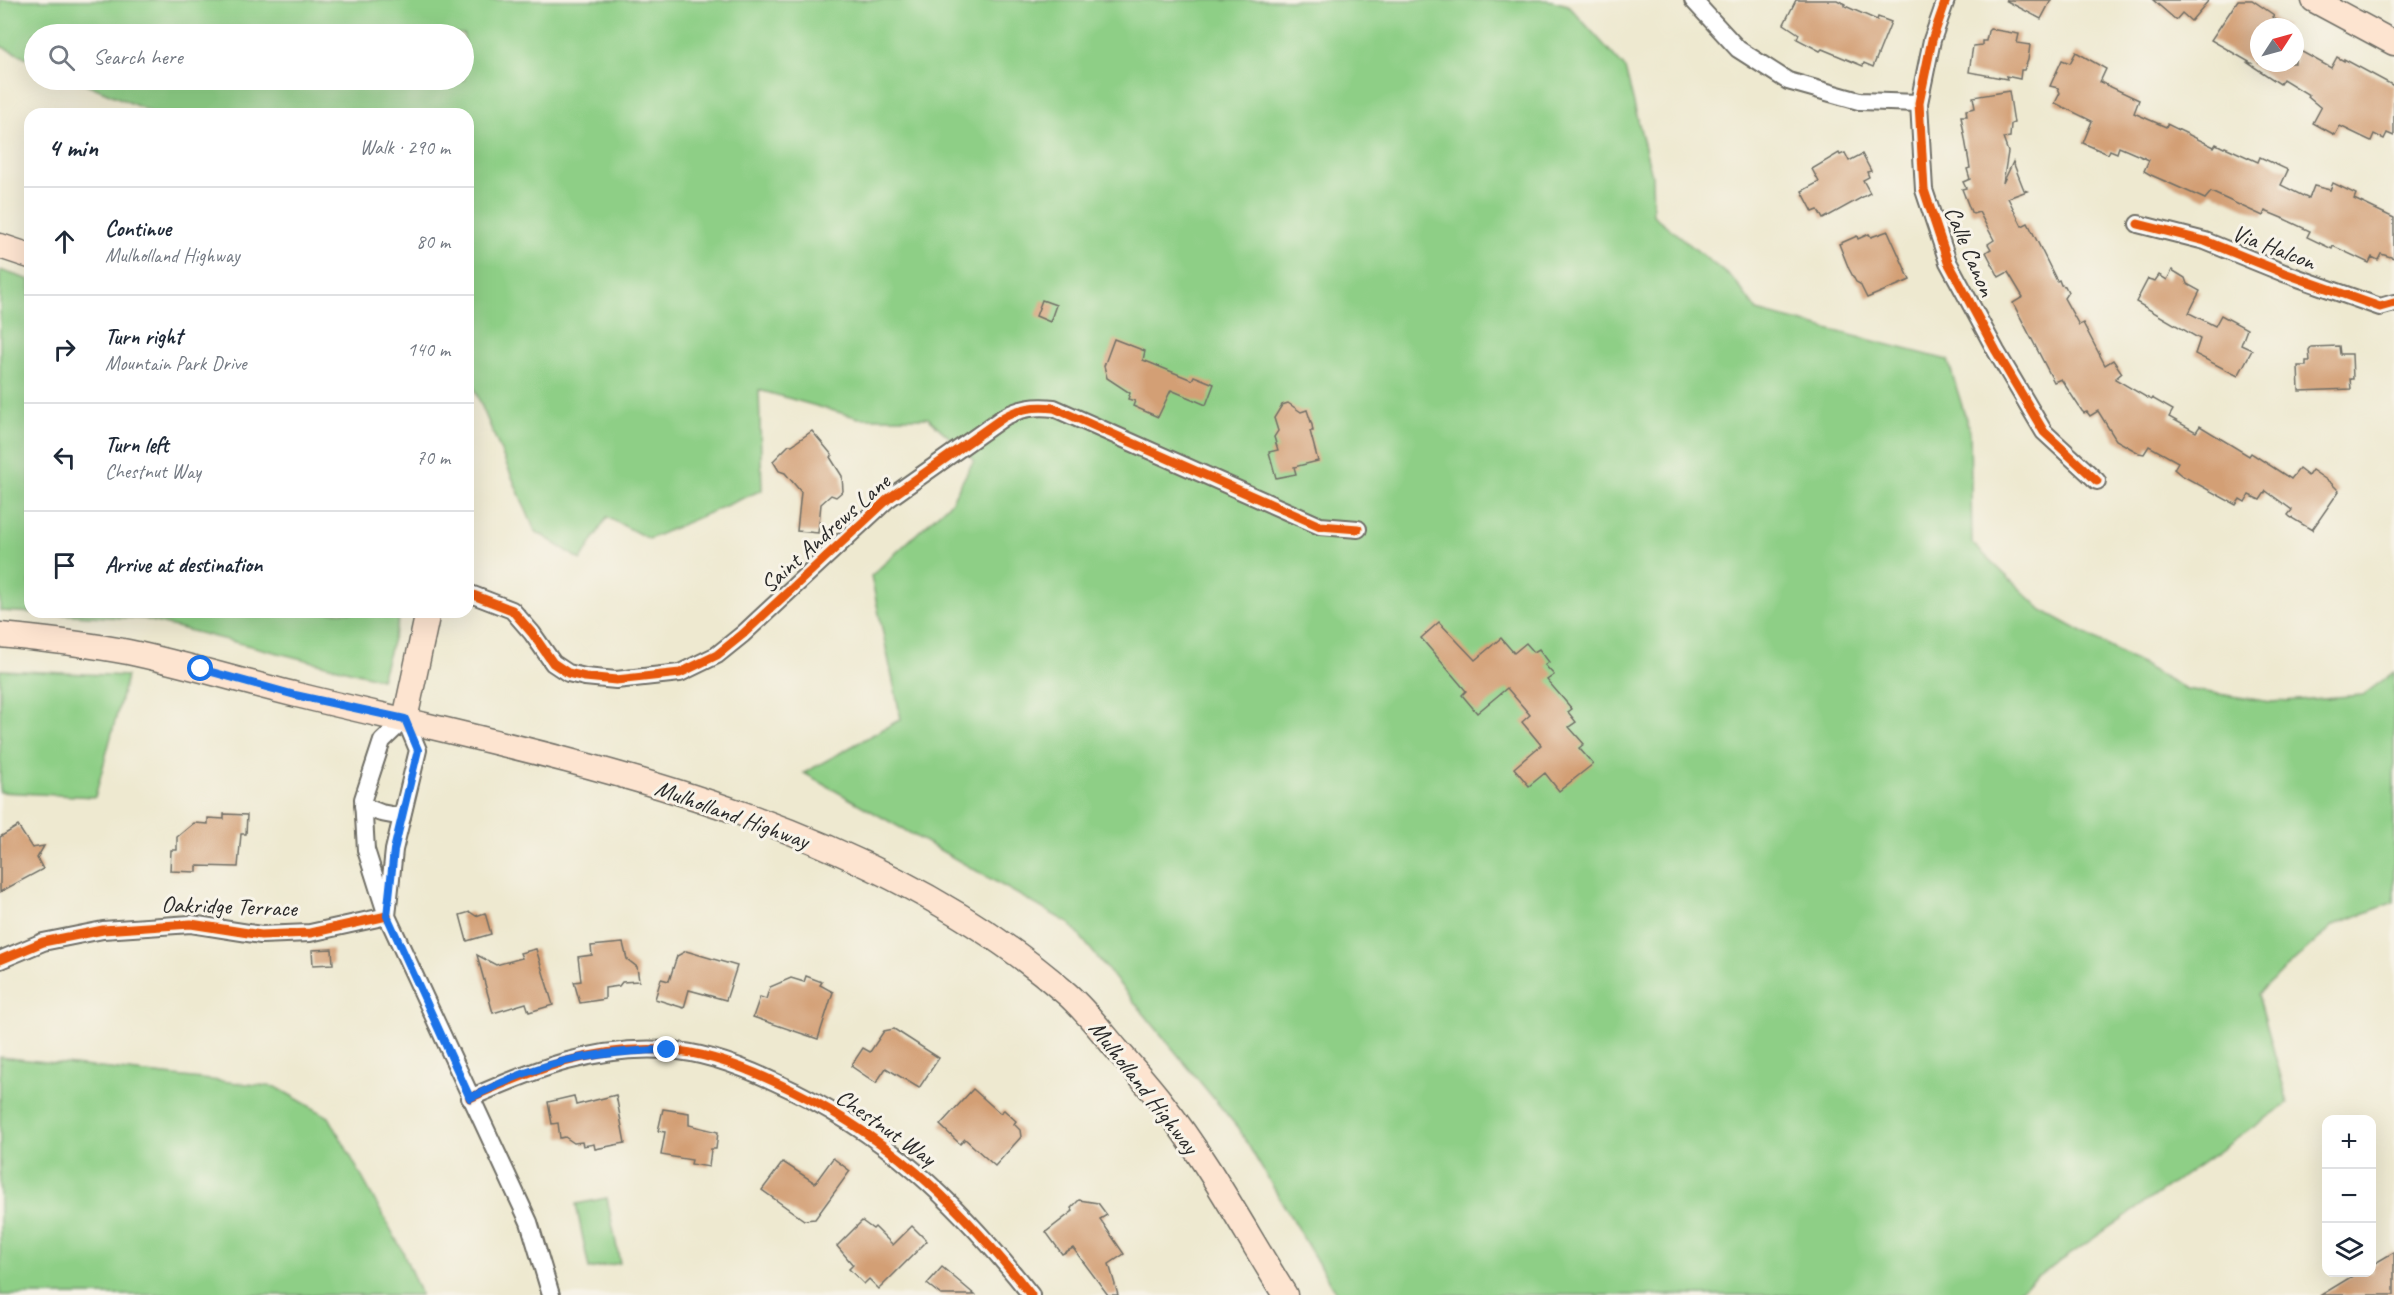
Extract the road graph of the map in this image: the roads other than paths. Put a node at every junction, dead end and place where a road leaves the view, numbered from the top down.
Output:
1 (1693, 0) edge
2 (1947, 0) edge
3 (2314, 0) edge
4 (2394, 43) edge
5 (1918, 103) junction
6 (2138, 224) dead end
7 (0, 246) edge
8 (24, 254) edge
9 (2394, 303) edge
10 (2097, 481) dead end
11 (1358, 529) dead end
12 (474, 595) edge
13 (427, 618) edge
14 (0, 635) edge
15 (405, 719) junction
16 (363, 806) junction
17 (402, 817) junction
18 (387, 916) junction
19 (0, 960) edge
20 (470, 1098) junction
21 (551, 1295) edge
22 (1031, 1295) edge
23 (1285, 1295) edge

1 - 5 street
2 - 5 street, Calle Canon
3 - 4 main road
5 - 10 street, Calle Canon
6 - 9 street, Via Halcon
7 - 8 main road
11 - 12 street, Saint Andrews Lane
13 - 15 main road
14 - 15 main road, Mulholland Highway
15 - 16 street
15 - 17 street
15 - 23 main road, Mulholland Highway
16 - 17 street
16 - 18 street
17 - 18 street
18 - 19 street, Oakridge Terrace
18 - 20 street
20 - 21 street
20 - 22 street, Chestnut Way

